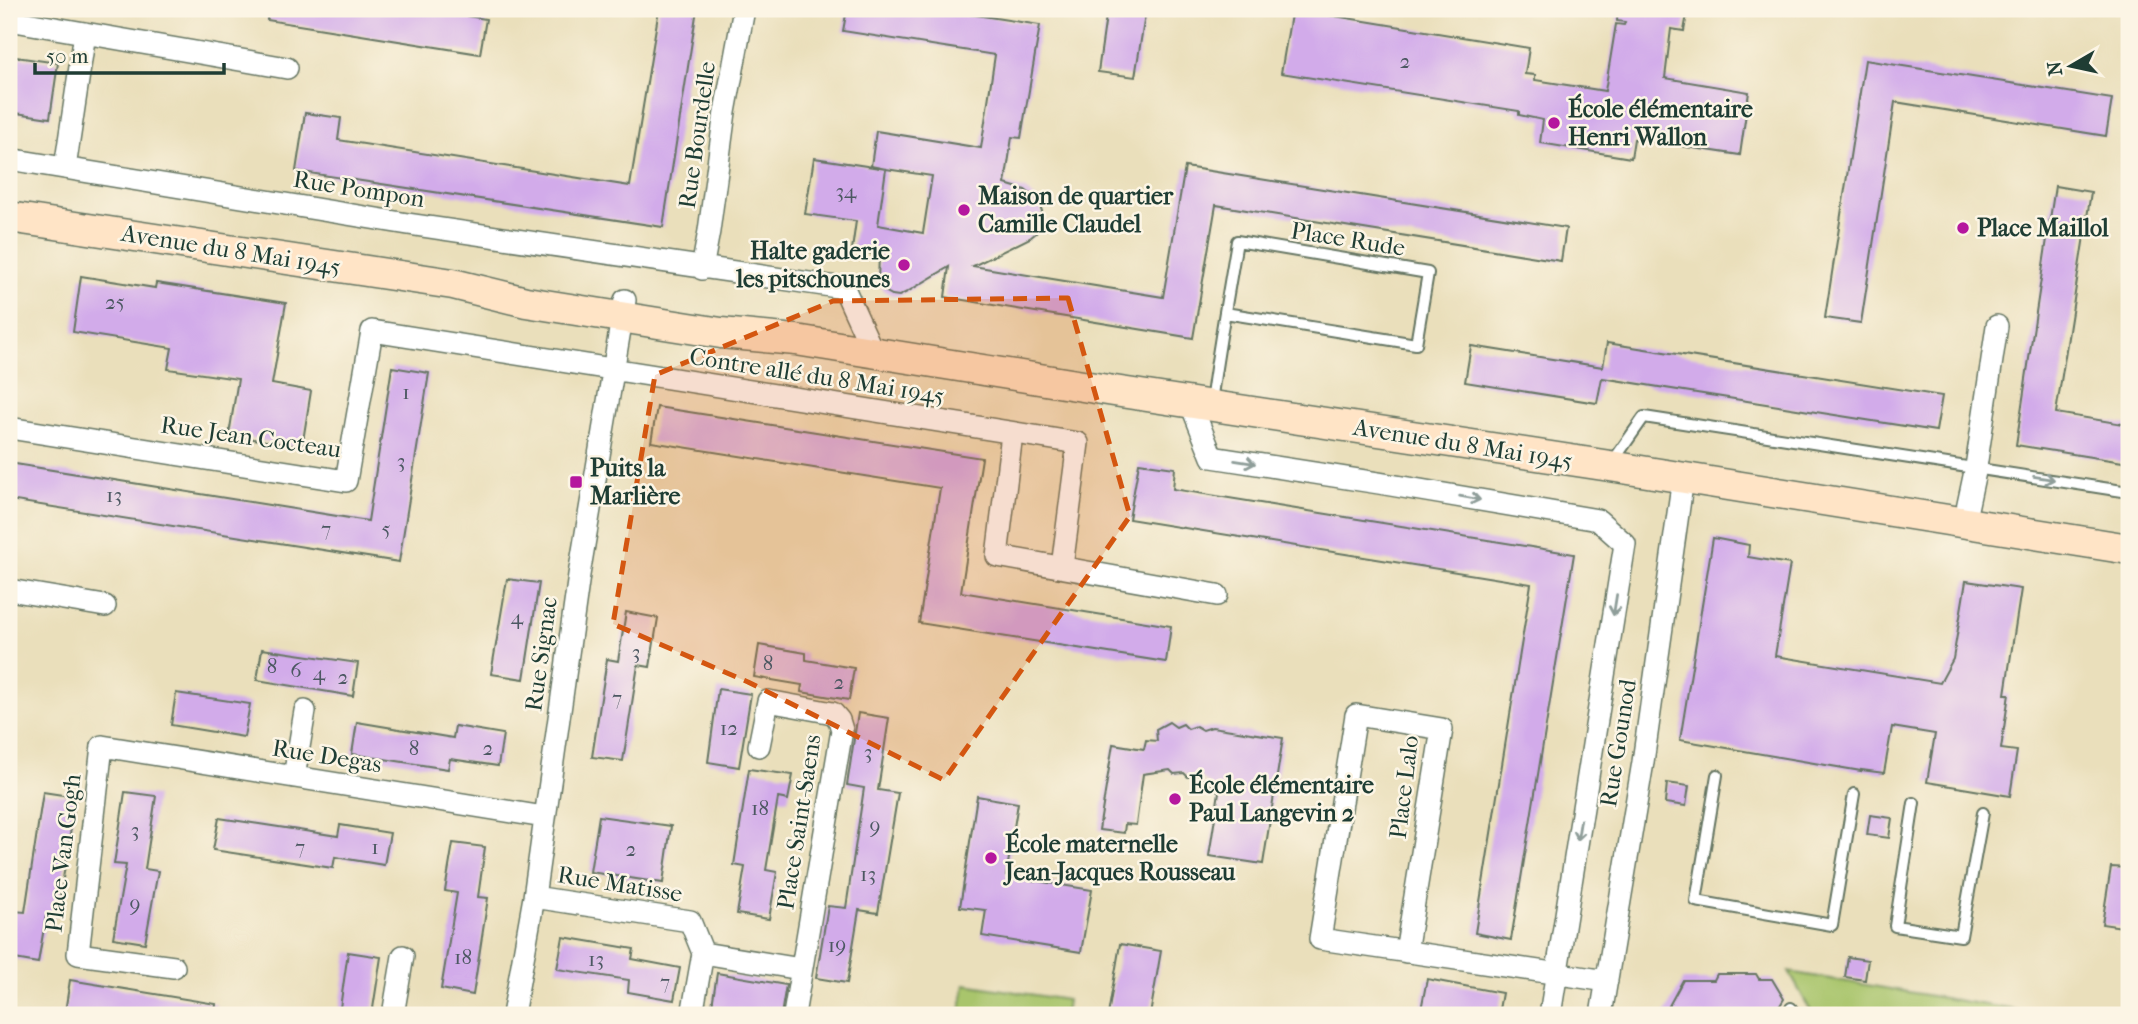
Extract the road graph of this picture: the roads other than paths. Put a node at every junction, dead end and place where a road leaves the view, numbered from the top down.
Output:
1 (744, 9) edge
2 (9, 20) edge
3 (85, 33) junction
4 (287, 68) dead end
5 (9, 159) edge
6 (65, 168) junction
7 (9, 217) edge
8 (702, 269) junction
9 (624, 309) junction
10 (1225, 313) junction
11 (1997, 326) dead end
12 (873, 352) junction
13 (614, 370) junction
14 (1200, 404) junction
15 (9, 428) edge
16 (1012, 434) junction
17 (1609, 466) junction
18 (1976, 467) junction
19 (1683, 478) junction
20 (2129, 492) edge
21 (1964, 523) junction
22 (2129, 549) edge
23 (1062, 567) junction
24 (9, 590) edge
25 (1217, 594) dead end
26 (105, 606) dead end
27 (305, 710) dead end
28 (102, 746) joint
29 (759, 746) dead end
30 (1717, 775) dead end
31 (294, 777) junction
32 (1854, 794) dead end
33 (1914, 803) dead end
34 (1983, 813) dead end
35 (544, 817) junction
36 (534, 897) junction
37 (1406, 952) junction
38 (703, 953) junction
39 (403, 956) dead end
40 (174, 967) dead end
41 (802, 969) junction
42 (1556, 974) junction
43 (1607, 981) junction
44 (393, 1015) edge
45 (513, 1015) edge
46 (692, 1015) edge
47 (794, 1015) edge
48 (1550, 1015) edge
49 (1601, 1015) edge

1 - 8 street, Rue Bourdelle
2 - 3 street
3 - 4 street
3 - 6 street
5 - 6 street, Rue Pompon
6 - 8 street, Rue Pompon
7 - 9 main road, Avenue du 8 Mai 1945
8 - 12 street, Rue Pompon
9 - 12 main road, Avenue du 8 Mai 1945
9 - 13 street, Rue Signac
10 - 10 lane, Place Rude
10 - 14 lane, Place Rude
11 - 18 street
12 - 14 main road, Avenue du 8 Mai 1945
13 - 15 street, Rue Jean Cocteau
13 - 16 street, Contre allé du 8 Mai 1945
13 - 35 street, Rue Signac
14 - 17 main road, Avenue du 8 Mai 1945
14 -> 42 street
16 - 23 street
16 - 23 street, Contre allé du 8 Mai 1945
17 - 18 lane
17 - 19 main road, Avenue du 8 Mai 1945
18 -> 20 lane
18 - 21 street
19 - 21 main road, Avenue du 8 Mai 1945
19 - 43 street, Rue Gounod
21 - 22 main road, Avenue du 8 Mai 1945
23 - 25 street
24 - 26 street
27 - 31 street
28 - 31 street, Rue Degas
28 - 40 street, Place Van Gogh
29 - 41 street, Place Saint-Saens
30 - 32 lane
31 - 35 street, Rue Degas
33 - 34 lane
35 - 36 street, Rue Signac
36 - 38 street, Rue Matisse
36 - 45 street, Rue Signac
37 - 37 street, Place Lalo
37 - 42 street, Place Lalo
38 - 41 street
38 - 46 street
39 - 44 street
41 - 47 street
42 - 43 street, Place Lalo
42 - 48 street
43 - 49 street, Rue Gounod

